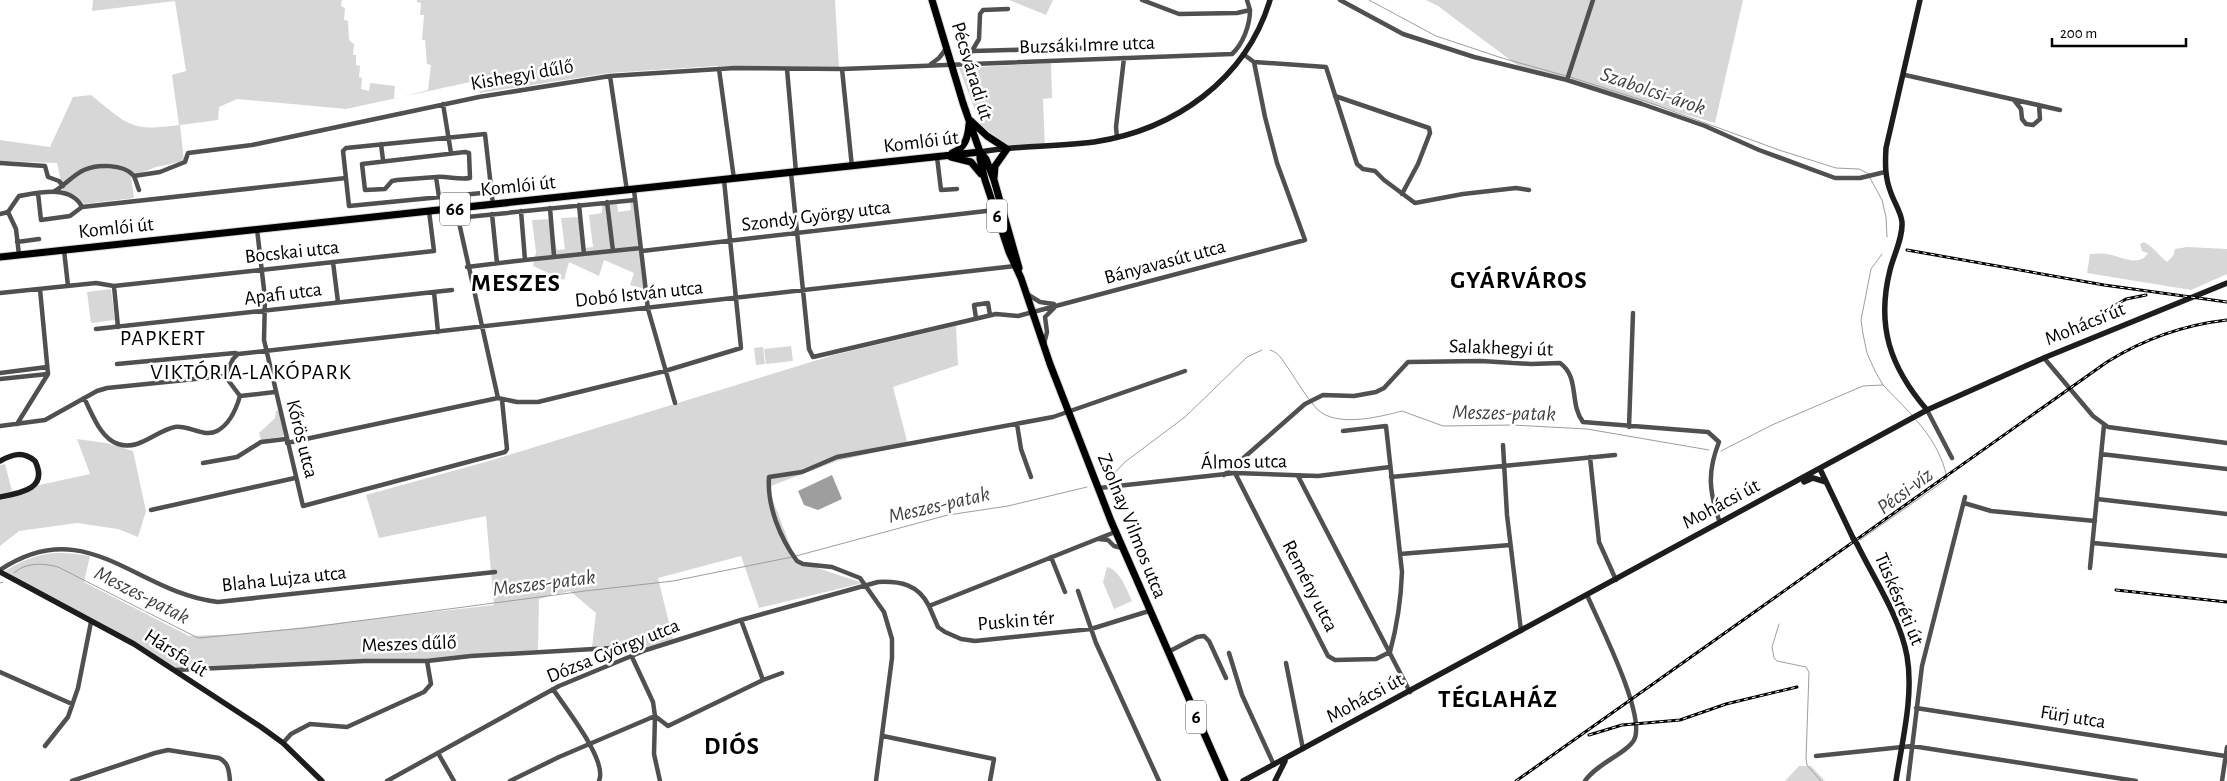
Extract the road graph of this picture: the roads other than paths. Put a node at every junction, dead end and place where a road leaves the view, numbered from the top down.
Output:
1 (932, 0) edge
2 (1142, 0) edge
3 (1247, 0) edge
4 (1340, 0) edge
5 (1594, 0) edge
6 (1920, 0) edge
7 (1270, 2) edge
8 (1008, 9) dead end
9 (1250, 10) junction
10 (947, 47) junction
11 (1118, 47) dead end
12 (973, 51) junction
13 (1244, 54) junction
14 (1124, 58) junction
15 (1254, 62) junction
16 (952, 64) junction
17 (965, 64) junction
18 (930, 65) junction
19 (719, 69) junction
20 (787, 69) junction
21 (842, 69) junction
22 (1905, 75) junction
23 (610, 76) junction
24 (1568, 78) junction
25 (1335, 96) junction
26 (2014, 100) junction
27 (443, 104) junction
28 (2039, 105) junction
29 (2060, 110) dead end
30 (969, 118) junction
31 (449, 136) junction
32 (1117, 138) junction
33 (381, 144) junction
34 (1007, 149) junction
35 (980, 152) junction
36 (451, 153) junction
37 (945, 155) junction
38 (936, 157) junction
39 (383, 160) junction
40 (0, 163) edge
41 (852, 167) junction
42 (1885, 172) junction
43 (794, 173) junction
44 (134, 176) junction
45 (436, 177) junction
46 (346, 178) junction
47 (734, 179) junction
48 (724, 180) junction
49 (985, 180) junction
50 (994, 180) junction
51 (63, 186) junction
52 (957, 189) dead end
53 (139, 190) dead end
54 (631, 190) junction
55 (1529, 190) dead end
56 (56, 191) junction
57 (492, 192) junction
58 (38, 193) junction
59 (1402, 194) junction
60 (438, 198) junction
61 (635, 200) junction
62 (607, 202) junction
63 (493, 205) junction
64 (578, 205) junction
65 (82, 207) junction
66 (550, 208) junction
67 (456, 209) junction
68 (994, 210) junction
69 (521, 211) junction
70 (8, 212) junction
71 (429, 212) junction
72 (0, 214) edge
73 (492, 214) junction
74 (457, 218) junction
75 (257, 229) junction
76 (798, 233) junction
77 (39, 239) dead end
78 (731, 240) junction
79 (17, 242) junction
80 (642, 249) junction
81 (64, 250) junction
82 (613, 251) junction
83 (584, 254) junction
84 (18, 255) junction
85 (554, 256) junction
86 (0, 257) edge
87 (526, 260) junction
88 (333, 262) junction
89 (497, 263) junction
90 (1015, 266) junction
91 (467, 267) junction
92 (261, 270) junction
93 (1021, 278) junction
94 (2227, 283) edge
95 (68, 286) junction
96 (114, 286) junction
97 (40, 289) junction
98 (452, 290) dead end
99 (803, 291) junction
100 (434, 292) junction
101 (0, 293) edge
102 (1027, 294) junction
103 (736, 299) junction
104 (338, 302) junction
105 (1061, 304) junction
106 (648, 309) junction
107 (264, 312) junction
108 (1033, 312) junction
109 (1632, 313) dead end
110 (990, 315) junction
111 (976, 318) junction
112 (118, 326) junction
113 (96, 328) dead end
114 (482, 328) junction
115 (438, 332) junction
116 (1044, 346) junction
117 (267, 351) junction
118 (238, 354) junction
119 (2044, 358) junction
120 (117, 364) dead end
121 (47, 367) junction
122 (1185, 370) dead end
123 (665, 371) junction
124 (0, 372) edge
125 (48, 374) junction
126 (225, 376) junction
127 (0, 379) edge
128 (275, 392) junction
129 (240, 396) junction
130 (84, 398) junction
131 (500, 399) junction
132 (675, 403) dead end
133 (1927, 410) junction
134 (1069, 412) junction
135 (18, 424) junction
136 (1018, 424) junction
137 (2104, 425) junction
138 (0, 426) edge
139 (1629, 427) junction
140 (1343, 431) dead end
141 (287, 441) junction
142 (2227, 443) edge
143 (1503, 445) dead end
144 (2101, 454) junction
145 (1615, 455) dead end
146 (1590, 457) junction
147 (1952, 458) dead end
148 (0, 460) edge
149 (202, 462) dead end
150 (1504, 465) junction
151 (1390, 467) junction
152 (1820, 469) junction
153 (2227, 469) edge
154 (1235, 473) junction
155 (1224, 475) junction
156 (1298, 476) junction
157 (1391, 476) junction
158 (1031, 477) dead end
159 (296, 478) junction
160 (1826, 482) junction
161 (1792, 484) junction
162 (1098, 488) junction
163 (0, 497) edge
164 (1965, 497) dead end
165 (2097, 499) junction
166 (1964, 503) junction
167 (151, 510) dead end
168 (2227, 514) edge
169 (2095, 521) junction
170 (1720, 523) junction
171 (1115, 532) junction
172 (1095, 540) junction
173 (2093, 543) junction
174 (1510, 545) junction
175 (1122, 548) junction
176 (1400, 554) junction
177 (2227, 556) edge
178 (1051, 557) junction
179 (2090, 568) dead end
180 (0, 571) edge
181 (495, 572) dead end
182 (1616, 580) junction
183 (864, 585) junction
184 (1078, 591) dead end
185 (1064, 592) dead end
186 (1587, 596) junction
187 (929, 606) junction
188 (1149, 612) junction
189 (741, 620) junction
190 (91, 622) junction
191 (1090, 629) junction
192 (1521, 631) junction
193 (646, 650) junction
194 (1168, 652) junction
195 (1390, 652) junction
196 (1229, 653) dead end
197 (632, 657) junction
198 (427, 661) junction
199 (1286, 663) dead end
200 (173, 670) junction
201 (0, 672) edge
202 (782, 673) dead end
203 (1226, 678) dead end
204 (763, 680) junction
205 (553, 689) junction
206 (1410, 692) junction
207 (72, 704) junction
208 (1916, 708) junction
209 (654, 716) junction
210 (883, 736) junction
211 (283, 743) junction
212 (590, 744) junction
213 (45, 746) dead end
214 (1912, 746) junction
215 (2227, 746) edge
216 (1901, 748) junction
217 (1303, 749) junction
218 (438, 753) junction
219 (1816, 756) dead end
220 (2225, 756) junction
221 (1287, 758) junction
222 (1274, 765) junction
223 (1267, 768) junction
224 (602, 774) junction
225 (606, 780) edge
226 (72, 781) edge
227 (230, 781) edge
228 (322, 781) edge
229 (387, 781) edge
230 (454, 781) edge
231 (510, 781) edge
232 (600, 781) edge
233 (660, 781) edge
234 (876, 781) edge
235 (990, 781) edge
236 (1159, 781) edge
237 (1225, 781) edge
238 (1243, 781) edge
239 (1275, 781) edge
240 (1584, 781) edge
241 (1896, 781) edge
242 (1908, 781) edge
243 (2136, 781) edge
244 (2222, 781) edge

1 - 10 main road, Pécsváradi út / 6
2 - 9 street
3 - 9 street
4 - 24 street
5 - 24 street
6 - 22 main road
7 - 13 main road
8 - 12 street
9 - 14 street, Buzsáki Imre utca
10 - 16 main road, Pécsváradi út / 6
10 - 18 street
11 - 12 street
12 - 17 street
13 - 15 street
13 - 32 main road
14 - 17 street, Buzsáki Imre utca
14 - 32 street
15 - 25 street
15 - 105 street, Bányavasút utca
16 - 17 street, Buzsáki Imre utca
16 - 18 street, Kishegyi dűlő
16 - 30 main road, Pécsváradi út / 6
18 - 21 street, Kishegyi dűlő
19 - 20 street, Kishegyi dűlő
19 - 23 street, Kishegyi dűlő
19 - 47 street
20 - 21 street, Kishegyi dűlő
20 - 43 street
21 - 41 street
22 - 26 street
22 - 42 main road
23 - 27 street, Kishegyi dűlő
23 - 54 street
24 - 42 street
25 - 59 street
25 - 59 street
26 - 28 street
26 - 28 street
27 - 31 street
27 - 44 street, Kishegyi dűlő
28 - 29 street
30 - 34 main road
30 - 35 main road, Pécsváradi út / 6
30 - 37 main road
31 - 33 street
31 - 36 street
31 - 57 street
32 - 34 main road
33 - 39 street
33 - 46 street
34 - 35 main road
34 - 50 main road
35 - 37 main road, Komlói út / 66
35 - 49 main road, Zsolnay Vilmos utca / 6
35 - 50 main road, Zsolnay Vilmos utca / 6
36 - 39 street
36 - 45 street
37 - 38 main road, Komlói út / 66
37 - 49 main road
38 - 41 main road, Komlói út / 66
38 - 52 street
39 - 45 street
40 - 51 street
41 - 43 main road, Komlói út / 66
42 - 133 main road
43 - 47 main road, Komlói út / 66
43 - 76 street
44 - 51 street, Kishegyi dűlő
44 - 53 street
45 - 60 street
46 - 60 street
46 - 65 street
47 - 48 main road, Komlói út / 66
48 - 54 main road, Komlói út / 66
48 - 78 street
49 - 68 main road, Zsolnay Vilmos utca / 6
50 - 93 main road, Zsolnay Vilmos utca / 6
51 - 56 street, Kishegyi dűlő
54 - 61 street
54 - 63 main road, Komlói út / 66
55 - 59 street
56 - 58 street
56 - 65 street
57 - 60 street
57 - 63 street
58 - 65 street
58 - 70 street
61 - 62 street
61 - 80 street
62 - 64 street
62 - 82 street
63 - 67 main road, Komlói út / 66
64 - 66 street
64 - 83 street
66 - 69 street
66 - 85 street
67 - 71 main road, Komlói út / 66
67 - 74 street
68 - 76 street, Szondy György utca
68 - 90 main road, Zsolnay Vilmos utca / 6
69 - 73 street
69 - 87 street
70 - 72 street
70 - 79 street
71 - 75 main road, Komlói út / 66
71 - 88 street, Bocskai utca
73 - 74 street
73 - 89 street
74 - 91 street
75 - 81 main road, Komlói út / 66
75 - 92 street, Kőrös utca
76 - 78 street, Szondy György utca
76 - 99 street
77 - 79 street
78 - 80 street, Szondy György utca
78 - 103 street
79 - 84 street
80 - 82 street, Szondy György utca
80 - 106 street
81 - 84 main road, Komlói út / 66
81 - 95 street
82 - 83 street, Szondy György utca
83 - 85 street, Szondy György utca
84 - 86 main road, Komlói út / 66
85 - 87 street, Szondy György utca
87 - 89 street, Szondy György utca
88 - 92 street, Bocskai utca
88 - 104 street
89 - 91 street, Szondy György utca
90 - 93 main road, Zsolnay Vilmos utca / 6
90 - 99 street, Dobó István utca
91 - 114 street
92 - 96 street, Bocskai utca
92 - 107 street, Kőrös utca
93 - 102 main road, Zsolnay Vilmos utca / 6
94 - 119 main road, Mohácsi út
95 - 96 street, Bocskai utca
95 - 97 street, Bocskai utca
96 - 112 street
97 - 101 street, Bocskai utca
97 - 121 street
98 - 100 street, Apafi utca
99 - 103 street, Dobó István utca
99 - 111 street, Bányavasút utca
100 - 104 street, Apafi utca
100 - 115 street
102 - 105 street
102 - 108 main road, Zsolnay Vilmos utca / 6
103 - 106 street, Dobó István utca
103 - 123 street
104 - 107 street, Apafi utca
105 - 108 street, Bányavasút utca
105 - 116 street
106 - 114 street, Dobó István utca
106 - 123 street
107 - 112 street, Apafi utca
107 - 117 street, Kőrös utca
108 - 110 street, Bányavasút utca
108 - 116 main road, Zsolnay Vilmos utca / 6
109 - 139 street
110 - 111 street, Bányavasút utca
110 - 111 street
112 - 113 street, Apafi utca
114 - 115 street, Dobó István utca
114 - 131 street
115 - 117 street, Dobó István utca
116 - 134 main road, Zsolnay Vilmos utca / 6
117 - 118 street, Dobó István utca
117 - 128 street, Kőrös utca
118 - 120 street, Dobó István utca
118 - 126 street
119 - 133 main road, Mohácsi út
119 - 137 street
121 - 124 street
121 - 125 street
122 - 134 street
123 - 131 street
123 - 132 street
125 - 127 street
125 - 135 street
126 - 129 street
126 - 130 street
128 - 129 street
128 - 141 street, Kőrös utca
129 - 130 street
130 - 135 street
131 - 141 street
131 - 159 street, Kőrös utca
133 - 147 street
133 - 152 main road, Mohácsi út
134 - 136 street
134 - 162 main road, Zsolnay Vilmos utca / 6
135 - 138 street
136 - 158 street
136 - 183 street
137 - 142 street
137 - 144 street
139 - 155 street, Salakhegyi út
139 - 170 street, Salakhegyi út
140 - 151 street
141 - 149 street
141 - 159 street, Kőrös utca
143 - 150 street
144 - 153 street
144 - 165 street
145 - 146 street
146 - 150 street
146 - 182 street
148 - 163 main road
150 - 157 street
150 - 174 street
151 - 156 street, Álmos utca
151 - 157 street
152 - 160 main road, Tüskésréti út
152 - 161 main road, Mohácsi út
154 - 155 street, Álmos utca
154 - 156 street, Álmos utca
154 - 195 street, Remény utca
155 - 162 street, Álmos utca
156 - 195 street
157 - 176 street
159 - 167 street
160 - 161 main road
160 - 216 main road, Tüskésréti út, bridge
161 - 170 main road, Mohácsi út
162 - 171 main road, Zsolnay Vilmos utca / 6
164 - 166 street
165 - 168 street
165 - 169 street
166 - 169 street
166 - 208 street
169 - 173 street
170 - 182 main road, Mohácsi út
171 - 172 street, Puskin tér
171 - 175 main road, Zsolnay Vilmos utca / 6
172 - 175 street
172 - 178 street, Puskin tér
173 - 177 street
173 - 179 street
174 - 176 street
174 - 192 street
175 - 188 main road, Zsolnay Vilmos utca / 6
176 - 195 street
178 - 185 street
178 - 187 street, Puskin tér
180 - 181 street, Blaha Lujza utca
180 - 190 main road, Hársfa út
182 - 186 main road, Mohácsi út
183 - 187 street, Dózsa György utca
183 - 189 street, Dózsa György utca
183 - 210 street
184 - 191 street
186 - 192 main road, Mohácsi út
186 - 240 street
187 - 191 street, Puskin tér
188 - 191 street, Puskin tér
188 - 194 main road, Zsolnay Vilmos utca / 6
189 - 193 street, Dózsa György utca
189 - 204 street
190 - 200 main road, Hársfa út
190 - 207 street
191 - 236 street
192 - 206 main road, Mohácsi út
193 - 197 street, Dózsa György utca
193 - 198 street, Meszes dűlő
194 - 203 street
194 - 237 main road, Zsolnay Vilmos utca / 6
195 - 206 street
196 - 222 street
197 - 205 street, Dózsa György utca
197 - 209 street
198 - 200 street, Meszes dűlő
198 - 211 street
199 - 217 street
200 - 211 main road, Hársfa út
201 - 207 street
202 - 204 street
204 - 209 street
205 - 212 street
205 - 218 street, Dózsa György utca
206 - 217 main road, Mohácsi út
207 - 213 street
208 - 214 street
208 - 220 street, Fürj utca
209 - 212 street
209 - 233 street
210 - 234 street
210 - 235 street
211 - 228 main road, Hársfa út
212 - 224 street
212 - 231 street
214 - 216 street
214 - 242 street
214 - 243 street
215 - 220 street
216 - 219 street
216 - 241 main road, Tüskésréti út
217 - 221 main road, Mohácsi út
218 - 229 street, Dózsa György utca
218 - 230 street
220 - 244 street
221 - 222 main road, Mohácsi út
221 - 239 main road
222 - 223 main road, Mohácsi út
223 - 238 main road, Mohácsi út
223 - 239 main road
224 - 225 street
224 - 232 street
226 - 227 street

